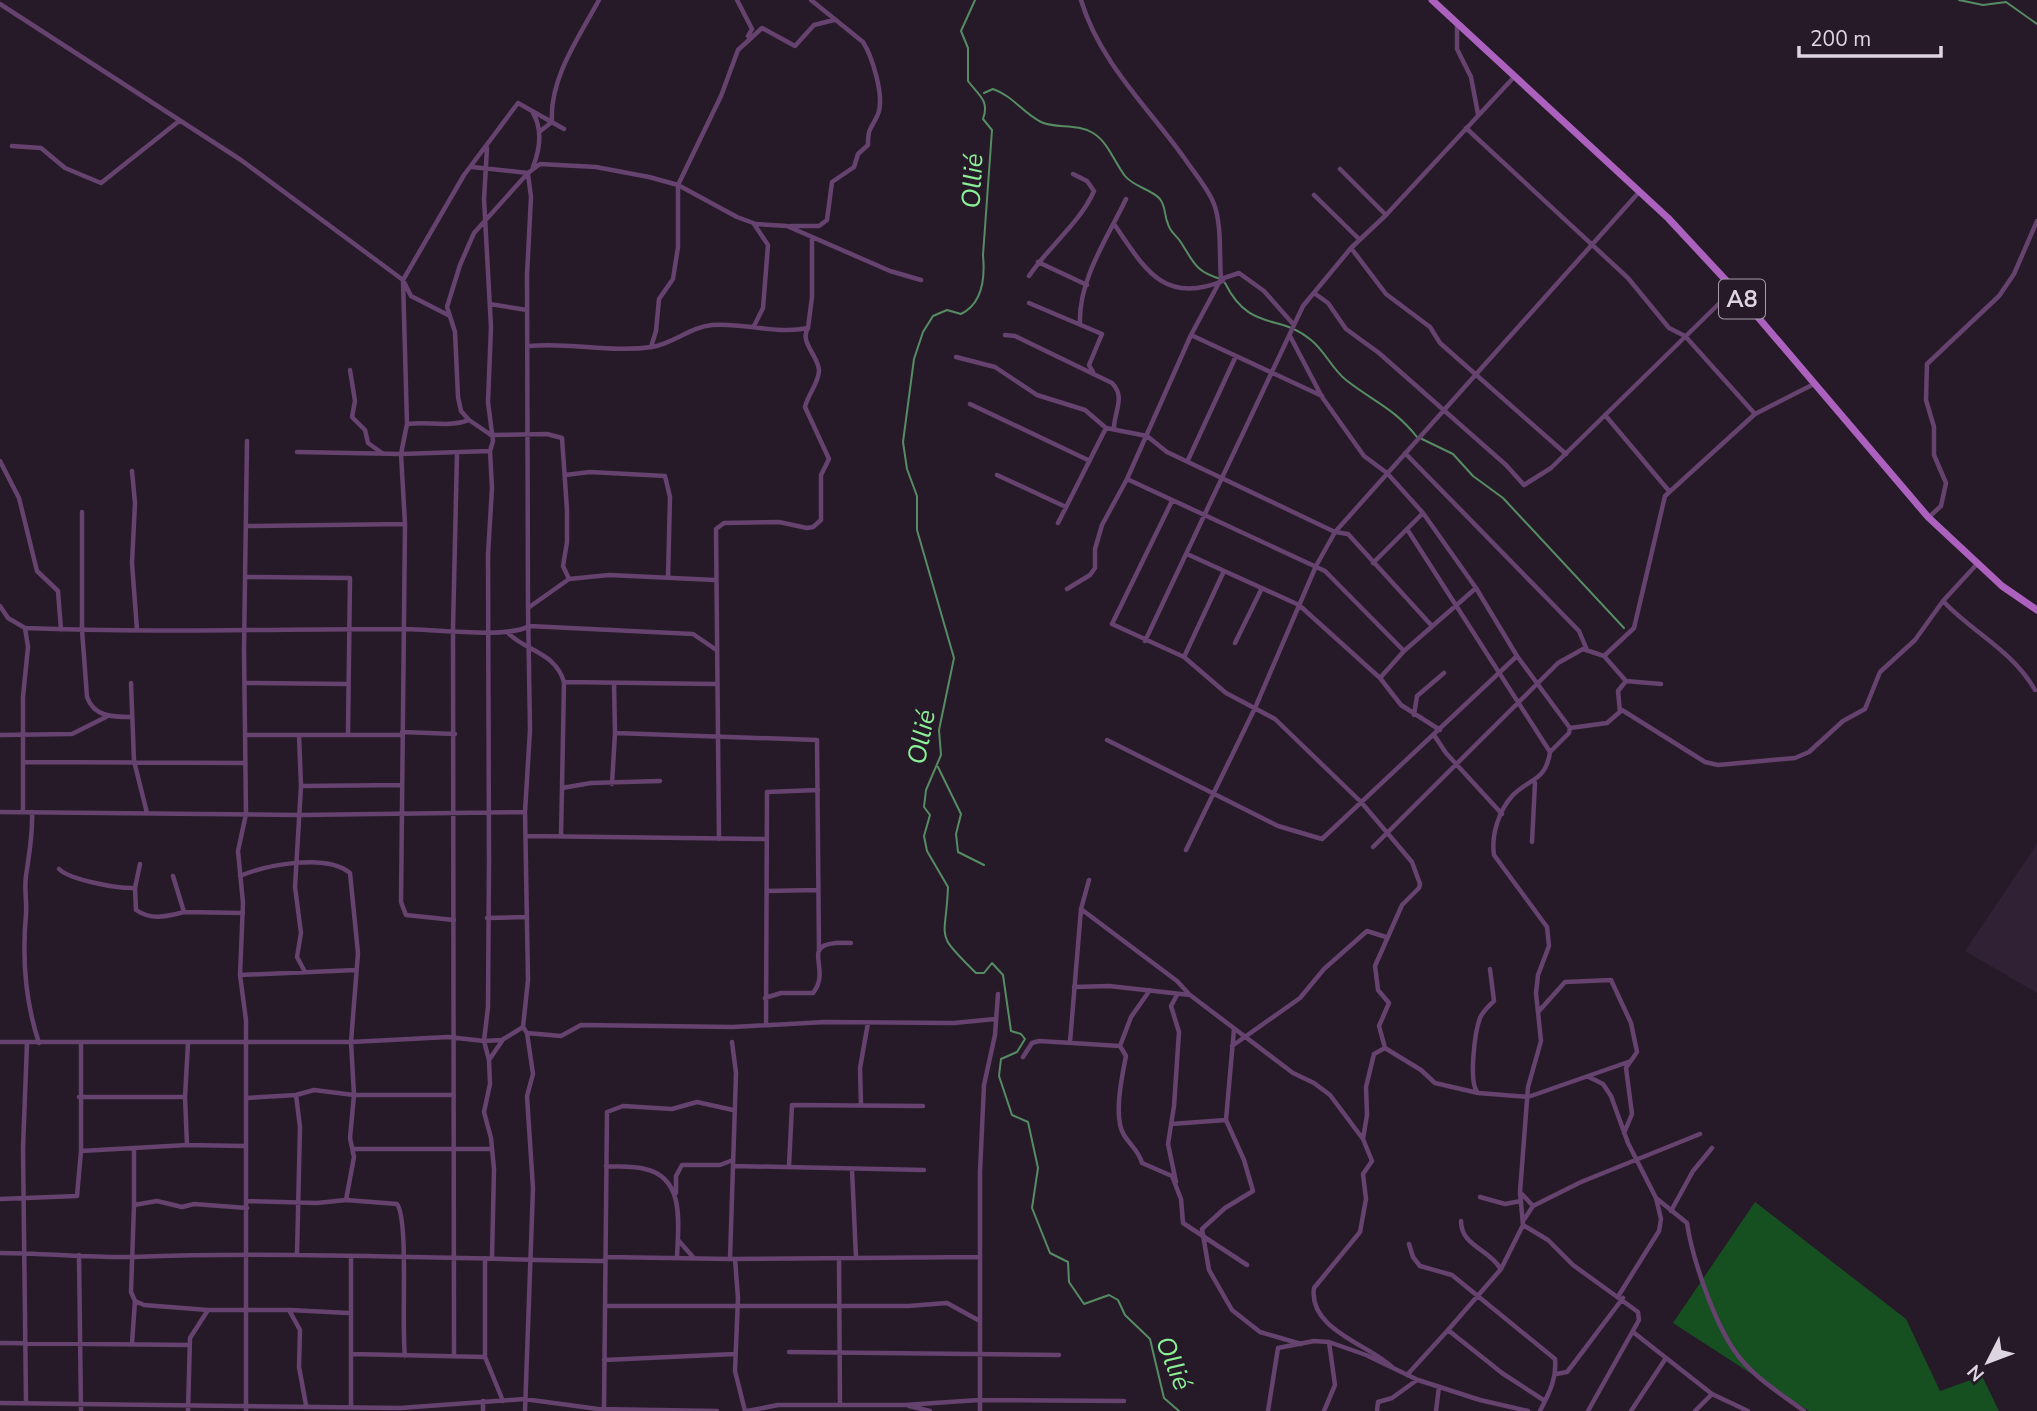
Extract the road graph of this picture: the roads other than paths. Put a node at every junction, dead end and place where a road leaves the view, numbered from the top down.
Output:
1 (599, 0) edge
2 (737, 0) edge
3 (811, 0) edge
4 (1081, 0) edge
5 (1432, 0) edge
6 (0, 4) edge
7 (834, 20) junction
8 (1458, 24) junction
9 (746, 40) junction
10 (1516, 76) junction
11 (532, 113) junction
12 (1478, 114) junction
13 (180, 121) junction
14 (552, 122) junction
15 (1465, 128) junction
16 (564, 129) dead end
17 (539, 132) junction
18 (488, 144) junction
19 (12, 146) dead end
20 (591, 159) dead end
21 (471, 167) junction
22 (533, 167) junction
23 (596, 167) junction
24 (488, 168) junction
25 (1340, 169) dead end
26 (528, 173) junction
27 (1073, 174) dead end
28 (678, 185) junction
29 (1640, 191) junction
30 (1314, 195) dead end
31 (1126, 199) dead end
32 (1386, 215) junction
33 (487, 216) junction
34 (750, 221) junction
35 (2037, 221) edge
36 (1114, 224) junction
37 (787, 226) junction
38 (812, 237) junction
39 (1359, 239) junction
40 (1591, 245) junction
41 (1351, 248) junction
42 (1038, 262) junction
43 (1029, 276) dead end
44 (403, 280) junction
45 (1222, 280) junction
46 (921, 281) dead end
47 (1087, 285) junction
48 (1734, 289) junction
49 (1314, 293) junction
50 (1029, 303) dead end
51 (490, 304) junction
52 (527, 310) junction
53 (448, 315) junction
54 (1080, 324) junction
55 (1294, 325) junction
56 (754, 326) junction
57 (808, 328) junction
58 (1005, 335) dead end
59 (1191, 335) junction
60 (1290, 336) junction
61 (1685, 336) junction
62 (529, 346) junction
63 (651, 347) junction
64 (956, 356) dead end
65 (1236, 356) junction
66 (350, 370) dead end
67 (1271, 372) junction
68 (1093, 373) junction
69 (1476, 374) junction
70 (1814, 384) junction
71 (1322, 397) junction
72 (970, 404) dead end
73 (1443, 412) junction
74 (1755, 414) junction
75 (1605, 415) junction
76 (469, 420) junction
77 (407, 424) junction
78 (1106, 428) junction
79 (1114, 428) junction
80 (491, 435) junction
81 (526, 436) junction
82 (1147, 436) junction
83 (247, 441) dead end
84 (489, 451) junction
85 (297, 452) dead end
86 (383, 453) junction
87 (457, 453) junction
88 (1405, 453) junction
89 (401, 454) junction
90 (1566, 454) junction
91 (1088, 460) junction
92 (1188, 460) junction
93 (0, 461) edge
94 (132, 471) dead end
95 (1387, 473) junction
96 (565, 475) junction
97 (997, 475) dead end
98 (1128, 479) junction
99 (1223, 479) junction
100 (1669, 491) junction
101 (1172, 501) junction
102 (1066, 507) junction
103 (82, 512) dead end
104 (1423, 513) junction
105 (1205, 517) junction
106 (1928, 517) junction
107 (1058, 523) dead end
108 (405, 524) junction
109 (248, 526) junction
110 (1407, 529) junction
111 (1335, 532) junction
112 (1187, 554) junction
113 (1373, 564) junction
114 (1977, 564) junction
115 (1316, 566) junction
116 (1224, 571) junction
117 (246, 577) junction
118 (668, 578) junction
119 (569, 579) junction
120 (715, 580) junction
121 (1067, 589) dead end
122 (1262, 589) junction
123 (1476, 589) junction
124 (1943, 601) junction
125 (1456, 604) junction
126 (1299, 605) junction
127 (0, 606) edge
128 (528, 608) junction
129 (2037, 610) edge
130 (529, 626) junction
131 (1432, 626) junction
132 (25, 628) junction
133 (402, 629) junction
134 (453, 629) junction
135 (61, 630) junction
136 (82, 630) junction
137 (352, 630) junction
138 (137, 631) junction
139 (487, 631) junction
140 (245, 632) junction
141 (508, 633) junction
142 (1145, 641) junction
143 (1235, 643) dead end
144 (529, 646) junction
145 (715, 649) junction
146 (1587, 650) junction
147 (1404, 651) junction
148 (1517, 656) junction
149 (1604, 656) junction
150 (1184, 657) junction
151 (1499, 672) junction
152 (1444, 673) dead end
153 (1380, 678) junction
154 (1626, 681) junction
155 (131, 682) dead end
156 (564, 682) junction
157 (245, 683) junction
158 (614, 683) junction
159 (2037, 683) edge
160 (348, 684) junction
161 (716, 684) junction
162 (1661, 684) dead end
163 (1537, 685) junction
164 (1517, 704) junction
165 (1255, 708) junction
166 (1620, 712) junction
167 (1414, 716) junction
168 (106, 717) junction
169 (131, 718) junction
170 (1570, 728) junction
171 (1440, 730) junction
172 (348, 733) junction
173 (402, 733) junction
174 (615, 733) junction
175 (455, 734) junction
176 (0, 735) edge
177 (25, 735) junction
178 (245, 735) junction
179 (299, 735) junction
180 (1434, 735) junction
181 (716, 737) junction
182 (1107, 740) dead end
183 (1549, 752) junction
184 (134, 761) junction
185 (24, 762) junction
186 (245, 763) junction
187 (1457, 766) junction
188 (660, 782) dead end
189 (1535, 783) junction
190 (612, 784) junction
191 (401, 785) junction
192 (301, 786) junction
193 (562, 788) junction
194 (818, 790) junction
195 (1215, 793) junction
196 (1361, 802) junction
197 (488, 811) junction
198 (0, 812) edge
199 (23, 812) junction
200 (32, 812) junction
201 (402, 812) junction
202 (454, 812) junction
203 (525, 812) junction
204 (147, 813) junction
205 (246, 814) junction
206 (1502, 814) junction
207 (300, 815) junction
208 (1389, 832) junction
209 (561, 835) junction
210 (527, 836) junction
211 (719, 839) junction
212 (767, 839) junction
213 (1532, 842) dead end
214 (1373, 847) dead end
215 (1186, 850) dead end
216 (140, 863) dead end
217 (296, 863) junction
218 (59, 869) dead end
219 (173, 876) dead end
220 (240, 876) junction
221 (1089, 880) dead end
222 (135, 888) junction
223 (818, 890) junction
224 (767, 891) junction
225 (1081, 909) junction
226 (184, 912) junction
227 (243, 913) junction
228 (527, 917) junction
229 (487, 918) junction
230 (454, 920) junction
231 (1386, 937) junction
232 (851, 943) dead end
233 (818, 951) junction
234 (356, 970) junction
235 (1490, 970) dead end
236 (305, 972) junction
237 (240, 975) junction
238 (1074, 987) junction
239 (1150, 990) junction
240 (998, 994) dead end
241 (1177, 995) junction
242 (1190, 995) junction
243 (765, 998) junction
244 (1539, 1012) junction
245 (995, 1019) junction
246 (868, 1023) junction
247 (766, 1024) junction
248 (523, 1027) junction
249 (1234, 1029) junction
250 (527, 1033) junction
251 (455, 1038) junction
252 (1245, 1038) junction
253 (502, 1040) junction
254 (484, 1041) junction
255 (0, 1042) edge
256 (245, 1042) junction
257 (351, 1042) junction
258 (732, 1042) dead end
259 (1070, 1042) junction
260 (39, 1043) junction
261 (81, 1043) junction
262 (188, 1043) junction
263 (27, 1044) junction
264 (1120, 1046) junction
265 (1232, 1046) junction
266 (1385, 1048) junction
267 (1023, 1057) dead end
268 (489, 1060) junction
269 (1631, 1060) junction
270 (1589, 1077) junction
271 (1478, 1093) junction
272 (296, 1095) junction
273 (354, 1095) junction
274 (454, 1095) junction
275 (79, 1097) junction
276 (185, 1097) junction
277 (1528, 1097) junction
278 (246, 1098) junction
279 (861, 1105) junction
280 (923, 1105) dead end
281 (733, 1110) junction
282 (1226, 1120) junction
283 (1171, 1124) junction
284 (1624, 1133) junction
285 (1700, 1134) dead end
286 (1363, 1139) junction
287 (187, 1145) junction
288 (244, 1146) junction
289 (454, 1147) junction
290 (1712, 1148) dead end
291 (353, 1149) junction
292 (492, 1149) junction
293 (134, 1150) junction
294 (81, 1151) junction
295 (1636, 1161) junction
296 (733, 1163) junction
297 (606, 1166) junction
298 (789, 1166) junction
299 (852, 1169) junction
300 (924, 1170) dead end
301 (1176, 1183) junction
302 (1520, 1192) junction
303 (1480, 1197) dead end
304 (25, 1198) junction
305 (1656, 1198) junction
306 (0, 1199) edge
307 (346, 1200) junction
308 (247, 1201) junction
309 (677, 1201) junction
310 (1521, 1201) junction
311 (299, 1202) junction
312 (134, 1205) junction
313 (1534, 1206) junction
314 (247, 1208) junction
315 (1671, 1210) junction
316 (1461, 1221) dead end
317 (1523, 1223) junction
318 (1200, 1233) junction
319 (677, 1239) junction
320 (1409, 1244) dead end
321 (0, 1253) edge
322 (25, 1253) junction
323 (297, 1254) junction
324 (79, 1255) junction
325 (132, 1257) junction
326 (245, 1257) junction
327 (351, 1257) junction
328 (402, 1257) junction
329 (453, 1257) junction
330 (677, 1257) junction
331 (979, 1257) junction
332 (488, 1258) junction
333 (694, 1258) junction
334 (839, 1258) junction
335 (856, 1258) junction
336 (605, 1259) junction
337 (732, 1259) junction
338 (531, 1260) junction
339 (1247, 1265) dead end
340 (1501, 1269) junction
341 (1477, 1295) junction
342 (1621, 1296) junction
343 (135, 1301) junction
344 (738, 1304) junction
345 (605, 1306) junction
346 (840, 1307) junction
347 (208, 1310) junction
348 (246, 1310) junction
349 (289, 1310) junction
350 (348, 1313) junction
351 (978, 1321) junction
352 (1447, 1330) junction
353 (1633, 1332) junction
354 (1329, 1342) junction
355 (0, 1343) edge
356 (79, 1343) junction
357 (132, 1343) junction
358 (23, 1344) junction
359 (1301, 1344) junction
360 (189, 1345) junction
361 (789, 1352) dead end
362 (353, 1353) junction
363 (840, 1353) junction
364 (454, 1354) junction
365 (735, 1354) junction
366 (979, 1355) junction
367 (1059, 1355) dead end
368 (405, 1356) junction
369 (485, 1357) junction
370 (1666, 1358) junction
371 (604, 1360) junction
372 (1393, 1368) junction
373 (1555, 1374) junction
374 (1407, 1375) junction
375 (1418, 1380) junction
376 (1439, 1387) junction
377 (1713, 1394) junction
378 (524, 1399) junction
379 (979, 1400) junction
380 (483, 1401) junction
381 (503, 1401) junction
382 (1124, 1401) dead end
383 (1545, 1401) junction
384 (0, 1402) edge
385 (26, 1403) junction
386 (188, 1404) junction
387 (246, 1404) junction
388 (306, 1405) junction
389 (840, 1405) junction
390 (905, 1405) junction
391 (1504, 1405) junction
392 (351, 1407) junction
393 (81, 1408) edge
394 (456, 1409) edge
395 (400, 1410) edge
396 (600, 1410) edge
397 (188, 1411) edge
398 (246, 1411) edge
399 (483, 1411) edge
400 (525, 1411) edge
401 (717, 1411) edge
402 (746, 1411) edge
403 (930, 1411) edge
404 (980, 1411) edge
405 (1268, 1411) edge
406 (1324, 1411) edge
407 (1377, 1411) edge
408 (1436, 1411) edge
409 (1501, 1411) edge
410 (1528, 1411) edge
411 (1540, 1411) edge
412 (1588, 1411) edge
413 (1631, 1411) edge
414 (1695, 1411) edge
415 (1748, 1411) edge
416 (1804, 1411) edge

1 - 14 street
2 - 9 street
3 - 7 street
4 - 45 street
5 - 8 main road, A8
6 - 13 street
7 - 9 street
7 - 37 street
8 - 10 main road, A8
8 - 12 street
9 - 28 street
10 - 12 street
10 - 29 main road, A8
11 - 14 street
11 - 17 street
11 - 18 street
12 - 15 street
13 - 19 street
13 - 44 street
14 - 16 street
14 - 17 street
15 - 32 street
15 - 40 street
17 - 22 street
18 - 21 street
18 - 24 street
20 - 23 street
21 - 24 street
21 - 44 street
22 - 23 street
22 - 26 street
23 - 28 street
24 - 26 street
24 - 33 street
25 - 32 street
26 - 33 street
26 - 52 street
27 - 42 street
28 - 34 street
28 - 63 street
29 - 40 street
29 - 48 main road, A8
30 - 39 street
31 - 36 street
32 - 39 street
33 - 51 street
33 - 53 street
34 - 37 street
34 - 56 street
35 - 106 street
36 - 45 street
36 - 47 street
37 - 38 street
38 - 46 street
38 - 57 street
39 - 41 street
40 - 61 street
40 - 69 street
41 - 49 street
41 - 69 street
42 - 43 street
42 - 47 street
44 - 53 street
44 - 77 street
45 - 55 street
45 - 59 street
47 - 54 street
48 - 61 street
48 - 70 main road, A8
49 - 55 street
49 - 73 street
50 - 54 street
51 - 52 street
51 - 80 street
52 - 62 street
53 - 76 street
54 - 68 street
55 - 60 street
56 - 57 street
56 - 63 street
57 - 120 street
58 - 68 street
59 - 65 street
59 - 82 street
60 - 67 street
60 - 71 street
61 - 74 street
61 - 75 street
62 - 63 street
62 - 81 street
64 - 78 street
65 - 67 street
65 - 92 street
66 - 86 street
67 - 71 street
67 - 99 street
68 - 79 street
69 - 73 street
69 - 90 street
70 - 74 street
70 - 106 main road, A8
71 - 95 street
72 - 91 street
73 - 88 street
73 - 90 street
74 - 100 street
75 - 90 street
75 - 100 street
76 - 77 street
76 - 80 street
77 - 89 street
78 - 79 street
78 - 91 street
79 - 82 street
80 - 81 street
80 - 84 street
81 - 96 street
81 - 128 street
82 - 92 street
82 - 98 street
83 - 109 street
84 - 87 street
84 - 139 street
85 - 86 street
86 - 89 street
87 - 89 street
87 - 134 street
88 - 95 street
88 - 146 street
89 - 108 street
91 - 102 street
92 - 99 street
93 - 135 street
94 - 138 street
95 - 104 street
95 - 111 street
96 - 118 street
96 - 119 street
97 - 102 street
98 - 101 street
98 - 121 street
99 - 105 street
99 - 111 street
100 - 149 street
101 - 105 street
101 - 142 street
102 - 107 street
103 - 136 street
104 - 110 street
104 - 123 street
105 - 112 street
105 - 115 street
106 - 114 main road, A8
108 - 109 street
108 - 133 street
109 - 117 street
110 - 113 street
110 - 125 street
111 - 113 street
111 - 115 street
112 - 116 street
112 - 142 street
113 - 131 street
114 - 124 street
114 - 129 main road, A8
115 - 126 street
115 - 147 street
116 - 122 street
116 - 150 street
117 - 137 street
117 - 140 street
118 - 119 street
118 - 120 street
119 - 128 street
120 - 145 street
122 - 126 street
122 - 143 street
123 - 125 street
123 - 148 street
124 - 159 street
124 - 166 street
125 - 131 street
125 - 151 street
126 - 153 street
126 - 165 street
127 - 132 street
128 - 130 street
130 - 141 street
130 - 144 street
130 - 145 street
131 - 147 street
132 - 135 street
132 - 177 street
133 - 134 street
133 - 137 street
133 - 173 street
134 - 139 street
134 - 175 street
135 - 136 street
136 - 138 street
136 - 168 street
137 - 140 street
137 - 160 street
138 - 140 street
139 - 141 street
139 - 197 street
140 - 157 street
141 - 144 street
142 - 150 street
144 - 156 street
144 - 203 street
145 - 161 street
146 - 149 street
146 - 163 street
147 - 153 street
148 - 151 street
148 - 163 street
149 - 154 street
150 - 165 street
151 - 164 street
151 - 171 street
152 - 167 street
153 - 167 street
154 - 162 street
154 - 166 street
155 - 169 street
156 - 158 street
156 - 193 street
157 - 160 street
157 - 178 street
158 - 161 street
158 - 174 street
160 - 172 street
161 - 181 street
163 - 164 street
163 - 170 street
164 - 183 street
164 - 187 street
165 - 195 street
165 - 196 street
166 - 170 street
167 - 171 street
168 - 169 street
168 - 177 street
169 - 184 street
170 - 183 street
171 - 180 street
172 - 173 street
172 - 179 street
173 - 175 street
173 - 191 street
174 - 181 street
174 - 190 street
175 - 202 street
176 - 177 street
177 - 185 street
178 - 179 street
178 - 186 street
179 - 192 street
180 - 187 street
180 - 196 street
181 - 194 street
181 - 211 street
182 - 195 street
183 - 189 street
184 - 185 street
184 - 186 street
184 - 204 street
185 - 199 street
186 - 205 street
187 - 206 street
187 - 208 street
188 - 190 street
189 - 206 street
189 - 213 street
190 - 193 street
191 - 192 street
191 - 201 street
192 - 207 street
193 - 209 street
194 - 212 street
194 - 223 street
195 - 196 street
195 - 215 street
196 - 208 street
197 - 202 street
197 - 203 street
197 - 229 street
198 - 199 street
199 - 200 street
200 - 204 street
200 - 260 street
201 - 202 street
201 - 207 street
201 - 230 street
202 - 230 street
203 - 210 street
204 - 205 street
205 - 207 street
205 - 220 street
206 - 244 street
207 - 217 street
208 - 214 street
208 - 231 street
209 - 210 street
209 - 211 street
210 - 228 street
211 - 212 street
212 - 224 street
216 - 222 street
217 - 220 street
217 - 234 street
217 - 236 street
218 - 222 street
219 - 226 street
220 - 227 street
221 - 225 street
222 - 226 street
223 - 224 street
223 - 233 street
224 - 243 street
225 - 238 street
225 - 242 street
226 - 227 street
227 - 237 street
228 - 229 street
228 - 248 street
229 - 254 street
230 - 251 street
231 - 252 street
231 - 266 street
232 - 233 street
233 - 243 street
234 - 236 street
234 - 257 street
235 - 271 street
236 - 237 street
237 - 256 street
238 - 239 street
238 - 259 street
239 - 241 street
239 - 264 street
240 - 245 street
241 - 242 street
241 - 283 street
242 - 249 street
243 - 247 street
244 - 269 street
244 - 277 street
245 - 246 street
245 - 331 street
246 - 247 street
246 - 279 street
247 - 250 street
248 - 250 street
248 - 253 street
249 - 252 street
249 - 265 street
250 - 338 street
251 - 254 street
251 - 257 street
251 - 274 street
252 - 265 street
252 - 286 street
253 - 254 street
253 - 268 street
254 - 268 street
255 - 263 street
256 - 257 street
256 - 262 street
256 - 278 street
257 - 273 street
258 - 281 street
259 - 264 street
259 - 267 street
260 - 261 street
260 - 263 street
261 - 262 street
261 - 275 street
262 - 276 street
263 - 304 street
264 - 301 street
265 - 282 street
266 - 271 street
266 - 286 street
268 - 292 street
269 - 270 street
269 - 284 street
270 - 277 street
270 - 284 street
271 - 277 street
272 - 273 street
272 - 278 street
272 - 311 street
273 - 274 street
273 - 291 street
274 - 289 street
275 - 276 street
275 - 294 street
276 - 287 street
277 - 302 street
278 - 288 street
279 - 280 street
279 - 298 street
281 - 296 street
281 - 297 street
282 - 283 street
282 - 318 street
283 - 301 street
284 - 295 street
285 - 295 street
286 - 372 street
287 - 288 street
287 - 293 street
288 - 308 street
289 - 291 street
289 - 292 street
289 - 329 street
290 - 315 street
291 - 307 street
292 - 332 street
293 - 294 street
293 - 312 street
294 - 304 street
295 - 305 street
295 - 313 street
296 - 298 street
296 - 309 street
296 - 337 street
297 - 309 street
297 - 336 street
298 - 299 street
299 - 300 street
299 - 335 street
301 - 318 street
302 - 310 street
302 - 313 street
303 - 310 street
304 - 306 street
304 - 322 street
305 - 315 street
305 - 342 street
307 - 311 street
307 - 328 street
308 - 311 street
308 - 314 street
309 - 319 street
310 - 317 street
311 - 323 street
312 - 314 street
312 - 325 street
313 - 317 street
314 - 326 street
315 - 416 street
316 - 340 street
317 - 340 street
317 - 342 street
318 - 339 street
318 - 359 street
319 - 330 street
319 - 333 street
320 - 341 street
321 - 322 street
322 - 324 street
322 - 358 street
323 - 326 street
323 - 327 street
324 - 325 street
324 - 356 street
325 - 326 street
325 - 343 street
326 - 348 street
327 - 328 street
327 - 350 street
328 - 329 street
328 - 368 street
329 - 332 street
329 - 364 street
330 - 333 street
330 - 336 street
331 - 335 street
331 - 351 street
332 - 338 street
332 - 369 street
333 - 337 street
334 - 335 street
334 - 337 street
334 - 346 street
336 - 338 street
336 - 345 street
337 - 344 street
338 - 378 street
340 - 341 street
341 - 352 street
341 - 373 street
342 - 353 street
342 - 373 street
343 - 347 street
343 - 357 street
344 - 345 street
344 - 346 street
344 - 365 street
345 - 371 street
346 - 351 street
346 - 363 street
347 - 348 street
347 - 360 street
348 - 349 street
348 - 387 street
349 - 350 street
349 - 388 street
350 - 362 street
351 - 366 street
352 - 374 street
352 - 383 street
353 - 370 street
353 - 412 street
354 - 359 street
354 - 372 street
354 - 406 street
355 - 358 street
356 - 357 street
356 - 358 street
356 - 393 street
357 - 360 street
358 - 385 street
359 - 405 street
360 - 386 street
361 - 363 street
362 - 368 street
362 - 392 street
363 - 366 street
363 - 389 street
364 - 368 street
364 - 369 street
365 - 371 street
365 - 402 street
366 - 367 street
366 - 379 street
369 - 381 street
370 - 377 street
370 - 413 street
371 - 396 street
372 - 374 street
373 - 383 street
374 - 375 street
375 - 376 street
375 - 407 street
376 - 391 street
376 - 408 street
377 - 414 street
377 - 415 street
378 - 381 street
378 - 396 street
378 - 400 street
379 - 382 street
379 - 390 street
379 - 404 street
380 - 381 street
380 - 394 street
380 - 399 street
383 - 411 street
384 - 385 street
385 - 393 street
386 - 387 street
386 - 393 street
386 - 397 street
387 - 388 street
387 - 398 street
388 - 392 street
389 - 390 street
389 - 402 street
390 - 403 street
391 - 409 street
391 - 410 street
392 - 395 street
394 - 395 street
396 - 401 street

